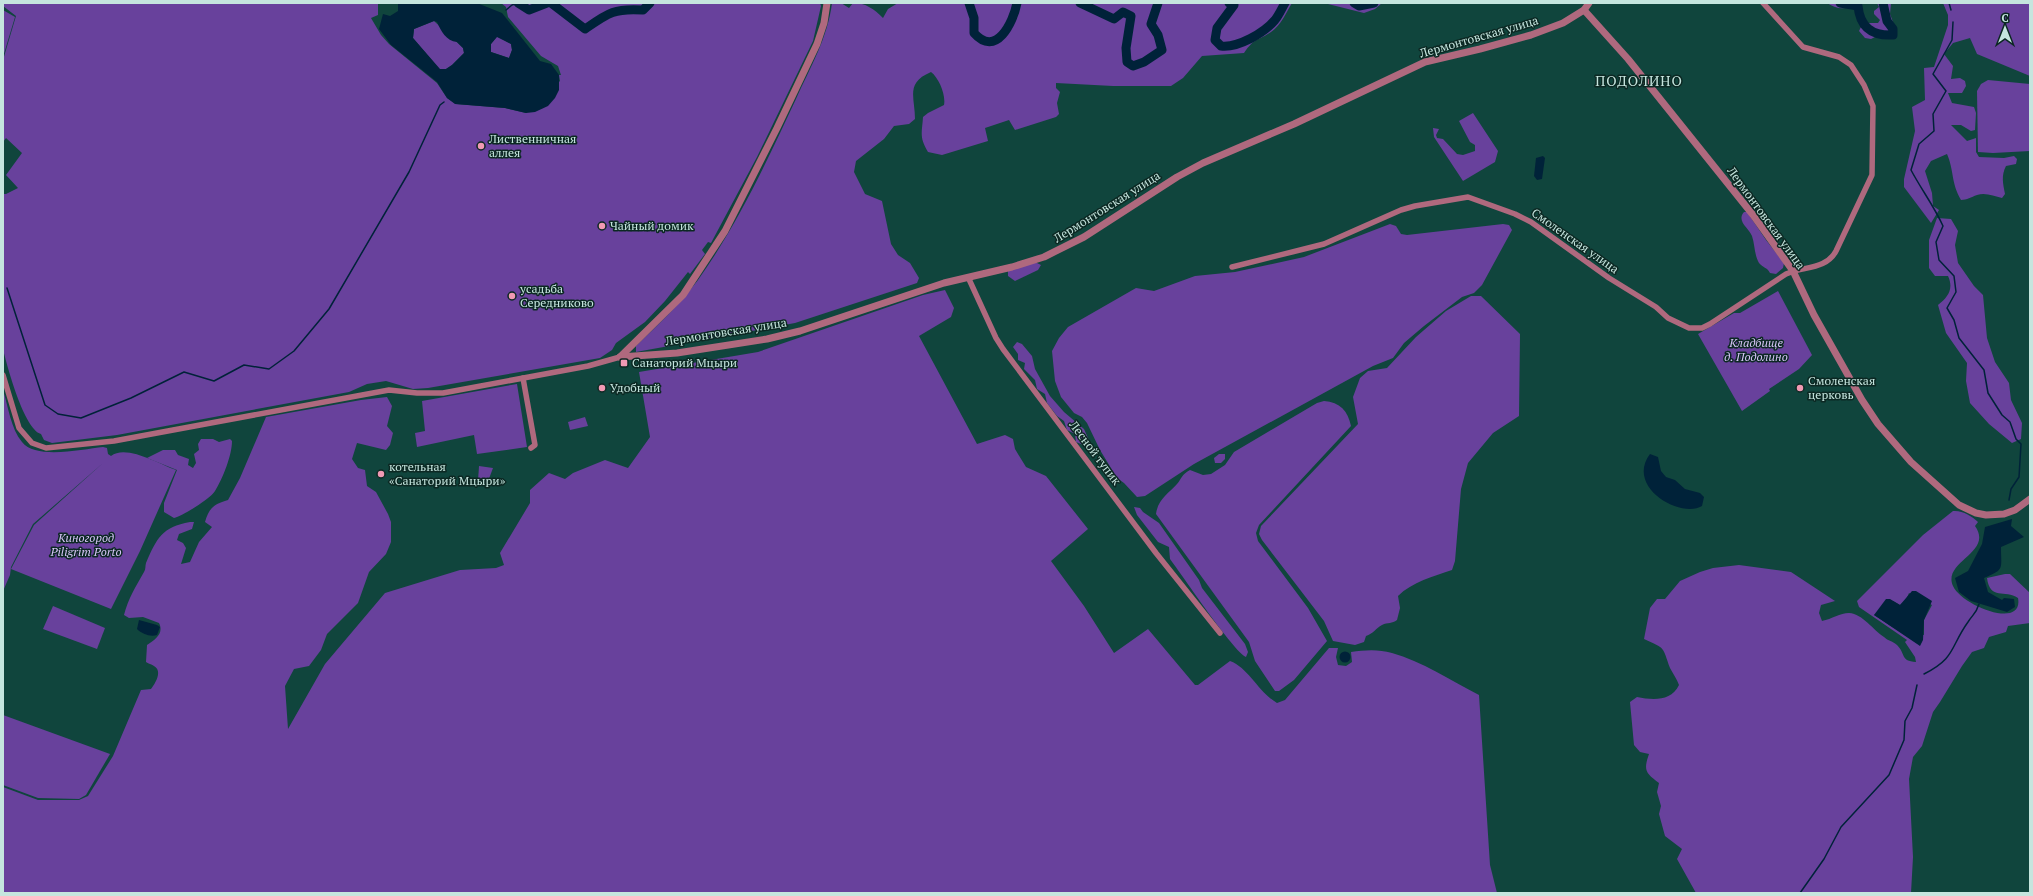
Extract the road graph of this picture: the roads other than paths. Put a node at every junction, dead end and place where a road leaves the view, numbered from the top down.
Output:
1 (827, 3) edge
2 (1589, 3) edge
3 (1763, 3) edge
4 (1584, 10) junction
5 (1232, 267) dead end
6 (1793, 271) junction
7 (968, 277) junction
8 (620, 357) junction
9 (3, 375) edge
10 (522, 378) junction
11 (531, 448) dead end
12 (2030, 499) edge
13 (1220, 633) dead end

1 - 8 street
2 - 4 street, Лермонтовская улица
3 - 6 street
4 - 6 street, Лермонтовская улица
4 - 7 street, Лермонтовская улица
5 - 6 street, Смоленская улица
6 - 12 street, Лермонтовская улица
7 - 8 street, Лермонтовская улица
7 - 13 street, Лесной тупик
8 - 10 street
9 - 10 street
10 - 11 street

